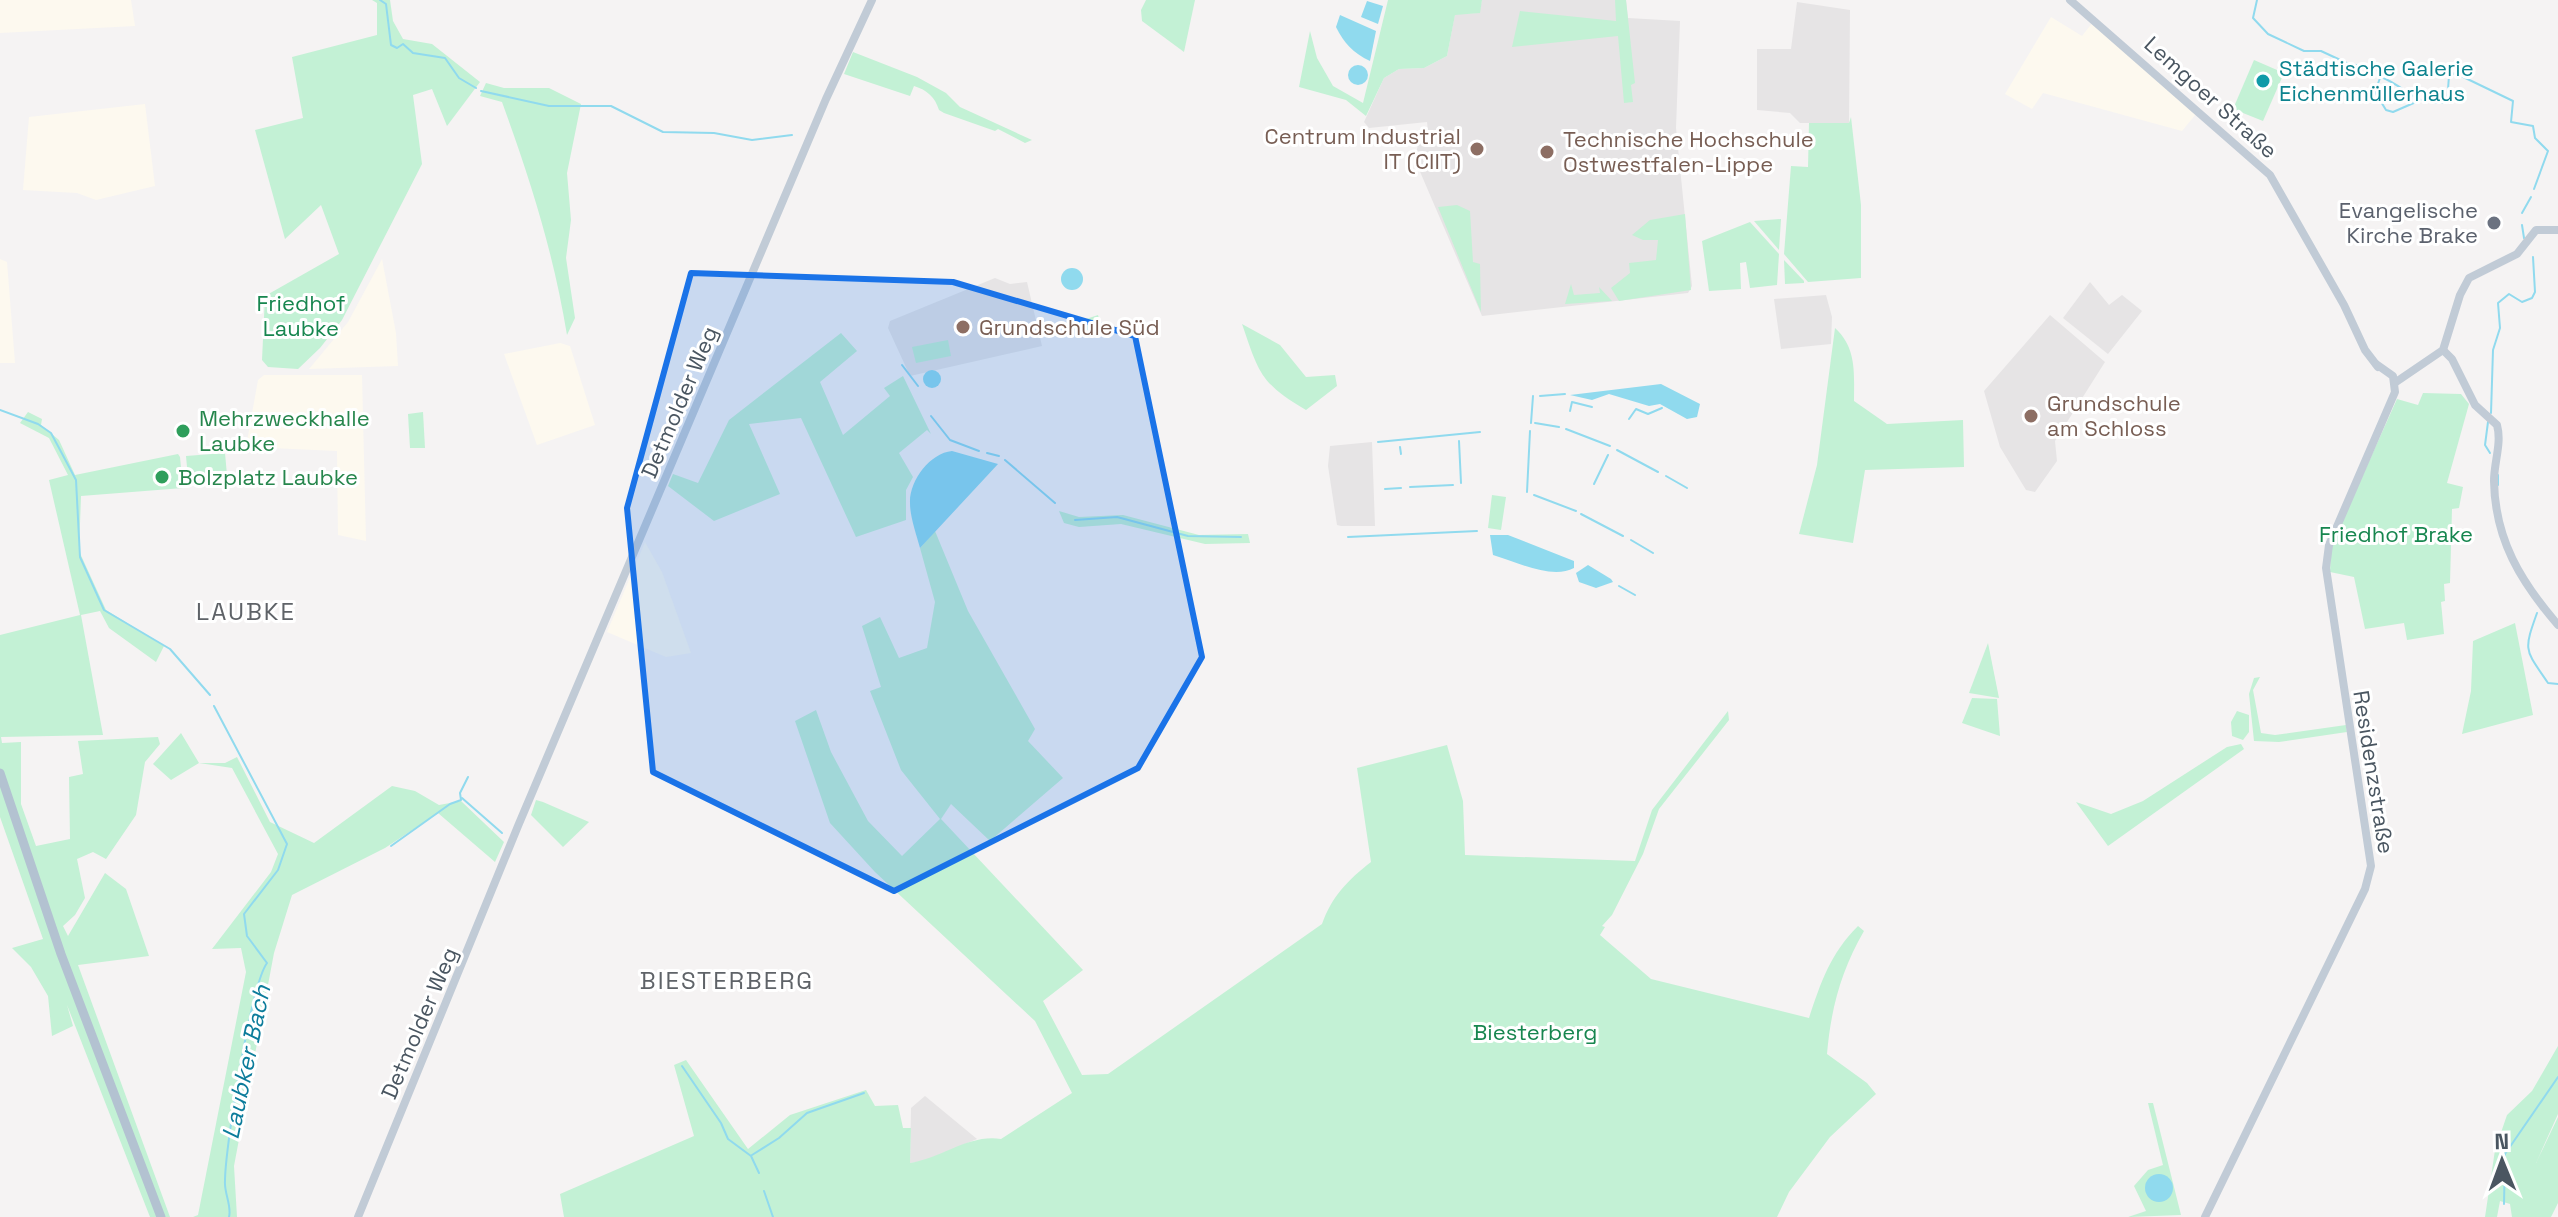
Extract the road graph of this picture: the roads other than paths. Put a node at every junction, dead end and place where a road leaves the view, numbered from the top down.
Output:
1 (872, 0) edge
2 (2070, 0) edge
3 (2558, 230) edge
4 (2443, 350) junction
5 (2391, 376) junction
6 (2558, 625) edge
7 (0, 773) edge
8 (161, 1217) edge
9 (358, 1217) edge
10 (2205, 1217) edge

1 - 9 street, Detmolder Weg
2 - 5 street, Lemgoer Straße
3 - 4 street
4 - 5 street
4 - 6 street
5 - 10 street, Residenzstraße
7 - 8 main road

